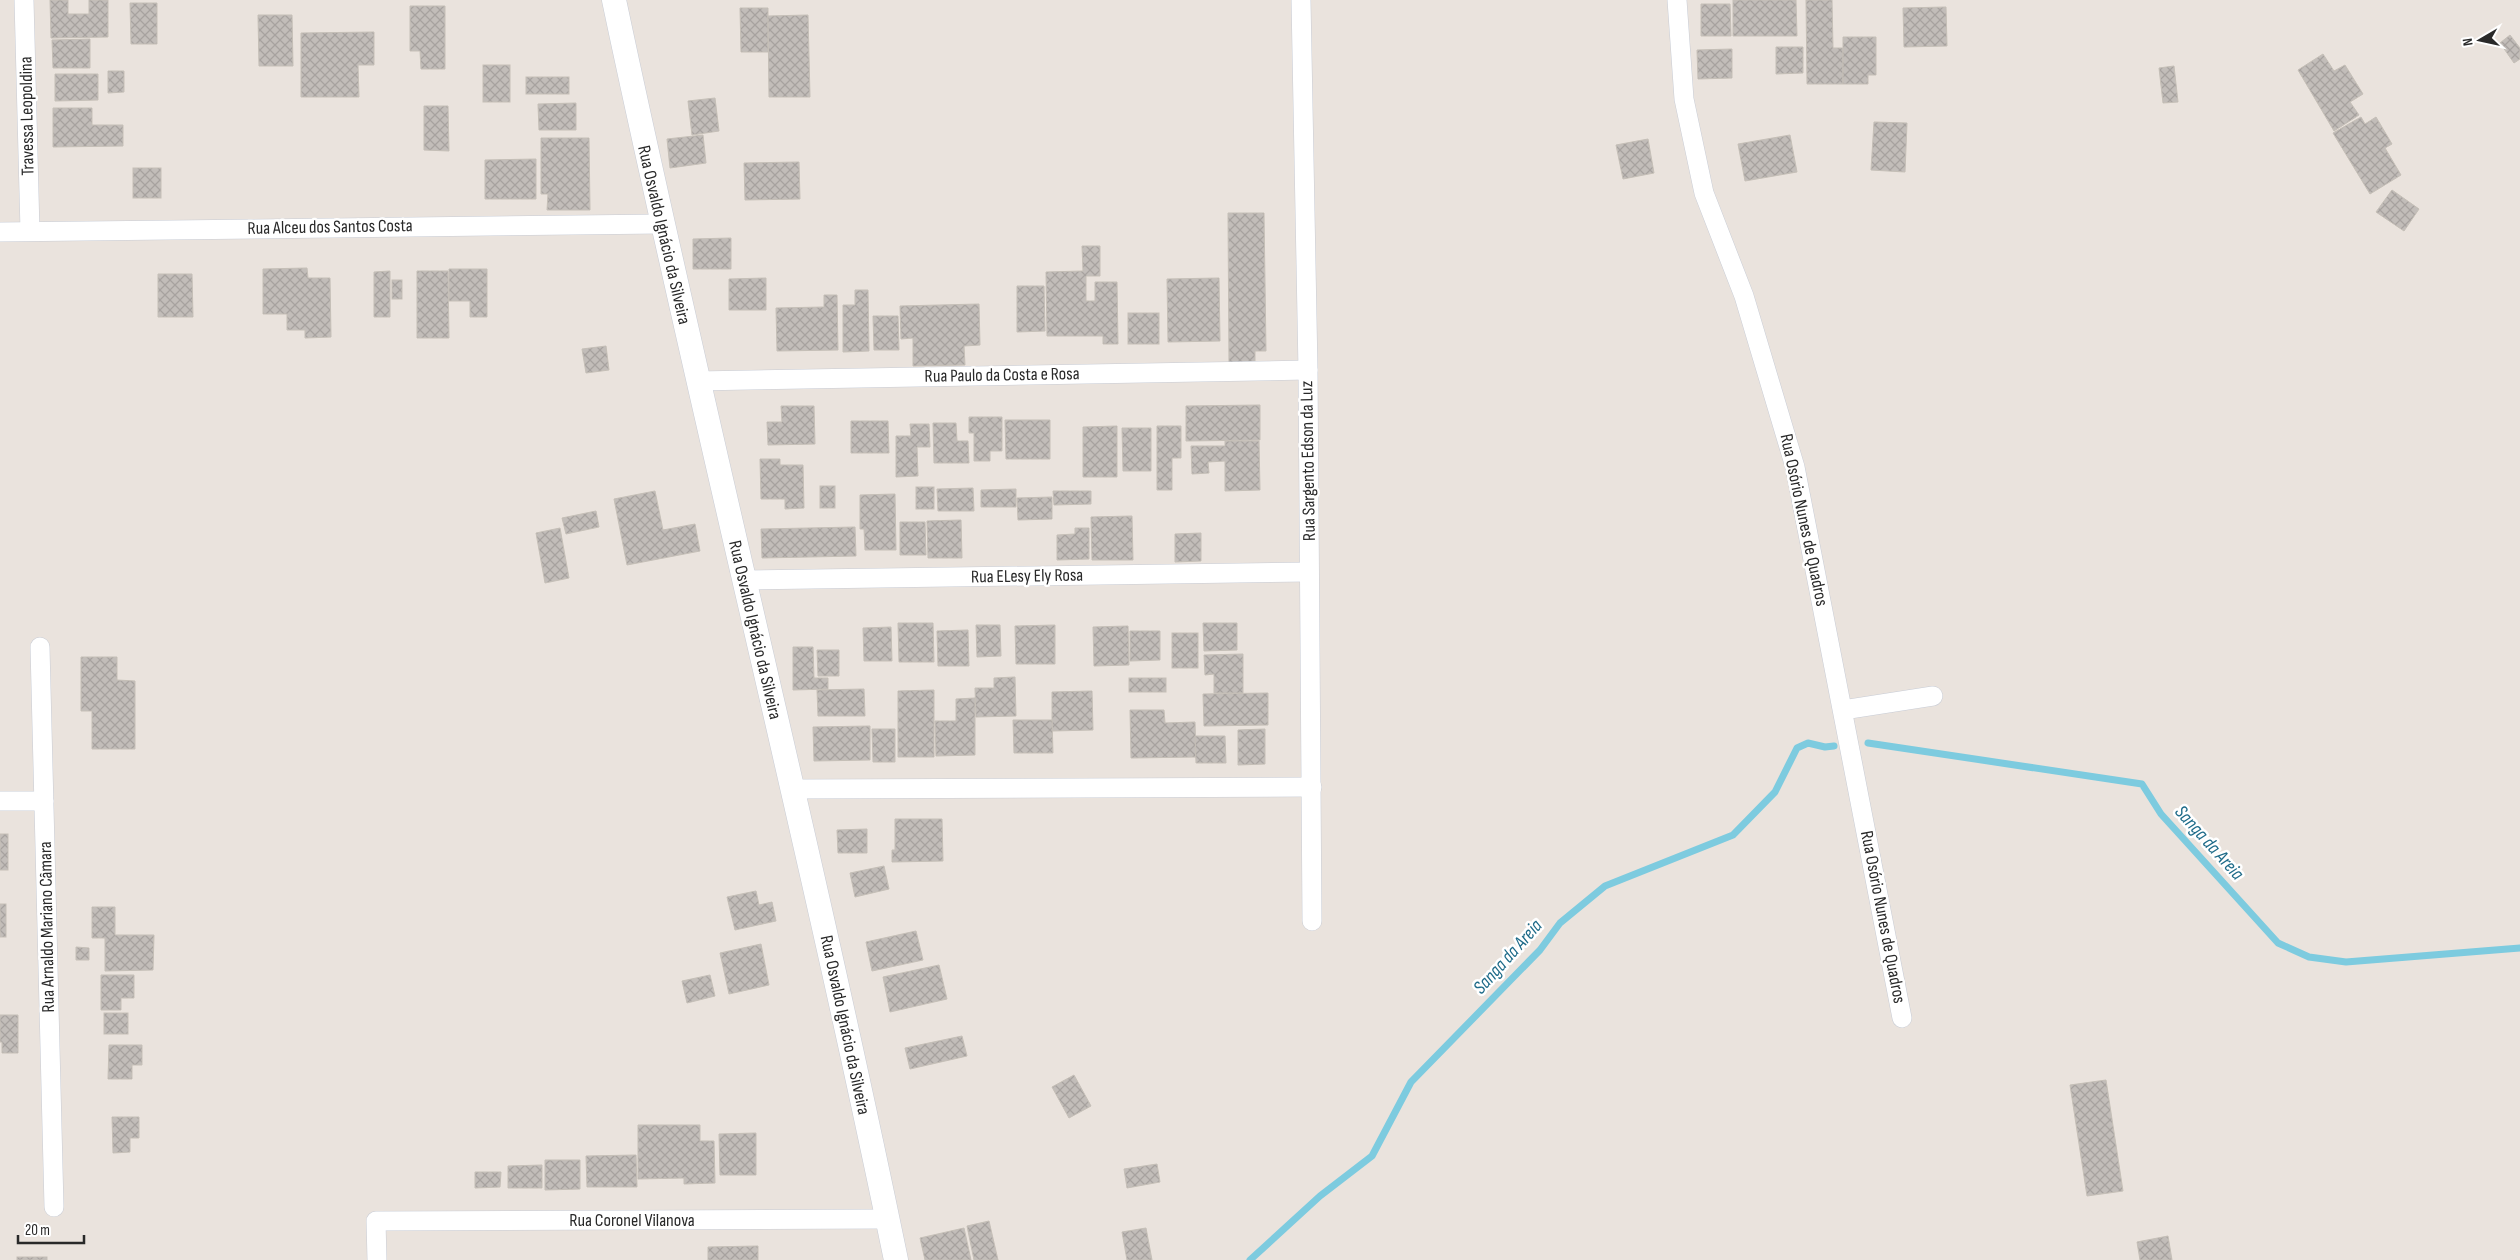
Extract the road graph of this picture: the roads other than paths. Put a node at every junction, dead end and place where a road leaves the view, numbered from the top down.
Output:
1 (24, 0) edge
2 (614, 0) edge
3 (1301, 0) edge
4 (1677, 0) edge
5 (661, 224) junction
6 (30, 231) junction
7 (0, 232) edge
8 (1308, 370) junction
9 (697, 381) junction
10 (1310, 572) junction
11 (744, 580) junction
12 (40, 647) dead end
13 (1933, 696) dead end
14 (1843, 710) junction
15 (1312, 787) junction
16 (793, 789) junction
17 (0, 801) edge
18 (44, 801) junction
19 (1312, 921) dead end
20 (1902, 1018) dead end
21 (54, 1207) dead end
22 (888, 1219) junction
23 (376, 1260) edge
24 (896, 1260) edge

1 - 6 street, Travessa Leopoldina
2 - 5 street, Rua Osvaldo Ignácio da Silveira
3 - 8 street, Rua Sargento Edson da Luz
4 - 14 street, Rua Osório Nunes de Quadros
5 - 6 street, Rua Alceu dos Santos Costa
5 - 9 street, Rua Osvaldo Ignácio da Silveira
6 - 7 street, Rua Alceu dos Santos Costa
8 - 9 street, Rua Paulo da Costa e Rosa
8 - 10 street, Rua Sargento Edson da Luz
9 - 11 street, Rua Osvaldo Ignácio da Silveira
10 - 11 street, Rua ELesy Ely Rosa
10 - 15 street, Rua Sargento Edson da Luz
11 - 16 street, Rua Osvaldo Ignácio da Silveira
12 - 18 street, Rua Arnaldo Mariano Câmara
13 - 14 street
14 - 20 street, Rua Osório Nunes de Quadros
15 - 16 street
15 - 19 street, Rua Sargento Edson da Luz
16 - 22 street, Rua Osvaldo Ignácio da Silveira
17 - 18 street
18 - 21 street, Rua Arnaldo Mariano Câmara
22 - 23 street, Rua Coronel Vilanova
22 - 24 street, Rua Osvaldo Ignácio da Silveira

